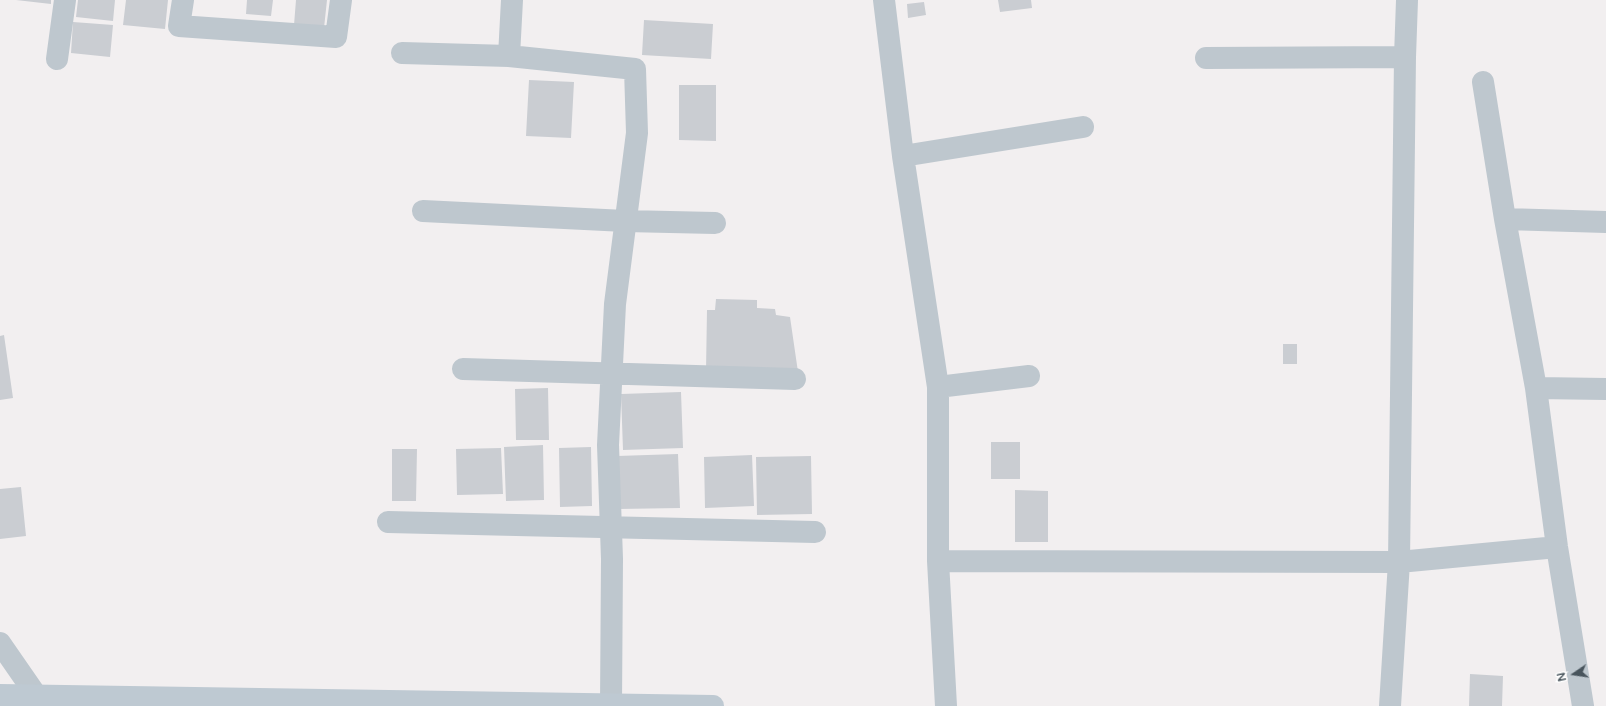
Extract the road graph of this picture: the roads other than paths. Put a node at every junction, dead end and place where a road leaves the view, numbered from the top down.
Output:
1 (65, 0) edge
2 (183, 0) edge
3 (341, 0) edge
4 (512, 0) edge
5 (884, 0) edge
6 (1407, 0) edge
7 (402, 54) dead end
8 (509, 56) junction
9 (1405, 57) junction
10 (1206, 58) dead end
11 (57, 59) dead end
12 (1483, 82) dead end
13 (1083, 127) dead end
14 (903, 156) junction
15 (423, 211) dead end
16 (1505, 219) junction
17 (625, 221) junction
18 (715, 222) dead end
19 (1606, 222) edge
20 (462, 369) dead end
21 (611, 374) junction
22 (1030, 376) dead end
23 (795, 379) dead end
24 (938, 387) junction
25 (1536, 388) junction
26 (1606, 389) edge
27 (388, 522) dead end
28 (611, 527) junction
29 (815, 532) dead end
30 (1557, 547) junction
31 (938, 560) junction
32 (1399, 562) junction
33 (0, 643) edge
34 (0, 695) edge
35 (39, 700) edge
36 (611, 705) edge
37 (713, 706) edge
38 (946, 706) edge
39 (1390, 706) edge
40 (1583, 706) edge

1 - 11 street
2 - 3 street
4 - 8 street
5 - 14 street
6 - 9 street
7 - 8 street
8 - 17 street
9 - 10 street
9 - 32 street
12 - 16 street
13 - 14 street
14 - 24 street
15 - 17 street
16 - 19 street
16 - 25 street
17 - 18 street
17 - 21 street
20 - 21 street
21 - 23 street
21 - 28 street
22 - 24 street
24 - 31 street
25 - 26 street
25 - 30 street
27 - 28 street
28 - 29 street
28 - 36 street
30 - 32 street
30 - 40 street
31 - 32 street
31 - 38 street
32 - 39 street
33 - 35 street
34 - 35 main road
35 - 36 main road
36 - 37 main road

